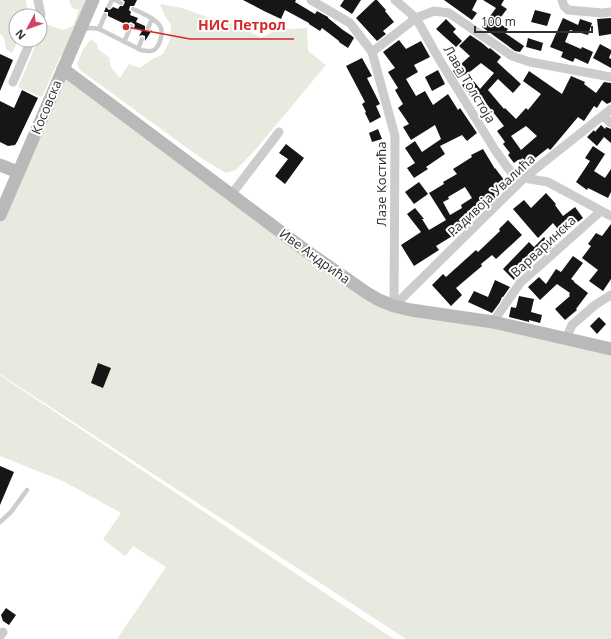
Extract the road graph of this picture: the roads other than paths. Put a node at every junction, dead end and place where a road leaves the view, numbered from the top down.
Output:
1 (93, 0) edge
2 (112, 0) edge
3 (116, 0) edge
4 (311, 0) edge
5 (396, 0) edge
6 (562, 0) edge
7 (121, 3) dead end
8 (109, 6) dead end
9 (611, 12) edge
10 (105, 15) dead end
11 (136, 17) dead end
12 (416, 18) junction
13 (152, 19) junction
14 (131, 26) dead end
15 (148, 28) dead end
16 (80, 29) junction
17 (99, 29) junction
18 (142, 40) dead end
19 (124, 42) junction
20 (28, 48) edge
21 (138, 49) junction
22 (372, 52) junction
23 (63, 69) junction
24 (611, 77) edge
25 (13, 82) dead end
26 (611, 109) edge
27 (603, 116) junction
28 (611, 123) edge
29 (279, 132) dead end
30 (0, 165) edge
31 (18, 172) junction
32 (524, 178) junction
33 (231, 195) junction
34 (601, 211) junction
35 (0, 215) edge
36 (611, 216) edge
37 (611, 295) edge
38 (394, 306) junction
39 (493, 322) junction
40 (566, 339) junction
41 (611, 349) edge
42 (27, 490) dead end
43 (0, 522) edge

1 - 16 street, Косовска
2 - 8 lane
3 - 7 lane
4 - 22 street, Лазе Костића
5 - 12 street, Лава Толстоја
6 - 9 street
10 - 17 lane
11 - 13 lane
12 - 22 street
12 - 24 street
12 - 32 street, Лава Толстоја
13 - 15 lane
13 - 21 lane
14 - 19 lane
16 - 17 lane
16 - 23 street, Косовска
17 - 19 lane
18 - 21 lane
19 - 21 lane
20 - 25 street
22 - 38 street, Лазе Костића
23 - 31 street, Косовска
23 - 33 street, Иве Андрића
26 - 27 street, Радивоја Увалића
27 - 28 street
27 - 32 street, Радивоја Увалића
29 - 33 street
30 - 31 street
31 - 35 street, Косовска
32 - 34 street
32 - 38 street, Радивоја Увалића
33 - 38 street, Иве Андрића
34 - 36 street
34 - 39 street, Варваринска
37 - 40 street
38 - 39 street, Иве Андрића
39 - 40 street, Иве Андрића
40 - 41 street, Иве Андрића
42 - 43 lane

